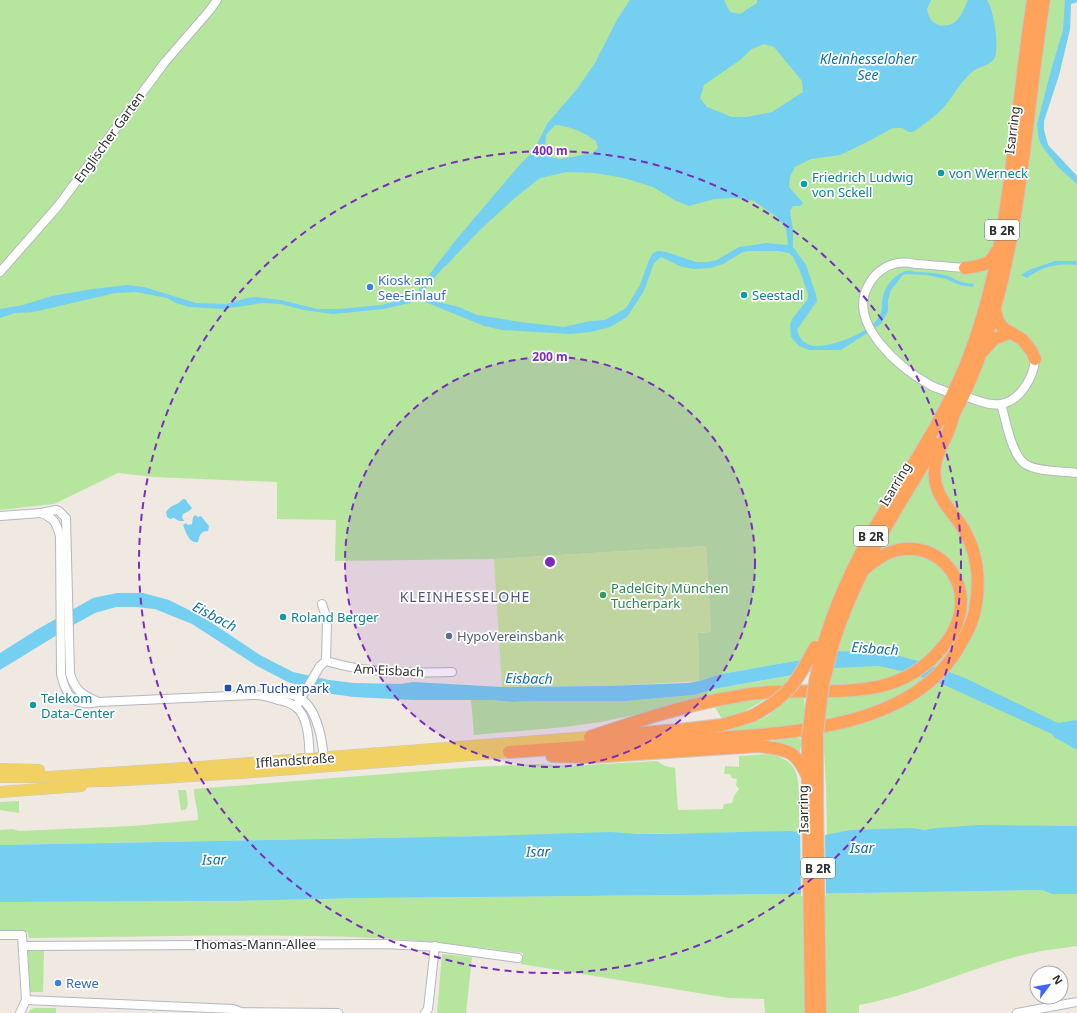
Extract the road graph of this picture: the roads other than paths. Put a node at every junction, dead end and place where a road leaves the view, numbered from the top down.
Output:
1 (217, 0) edge
2 (1036, 0) edge
3 (1000, 241) junction
4 (965, 268) junction
5 (0, 272) edge
6 (996, 284) junction
7 (995, 310) junction
8 (1010, 333) junction
9 (981, 353) junction
10 (1035, 359) joint
11 (947, 392) dead end
12 (970, 398) dead end
13 (1001, 404) junction
14 (953, 416) junction
15 (1077, 473) edge
16 (41, 513) junction
17 (0, 516) edge
18 (862, 571) junction
19 (322, 604) dead end
20 (65, 638) junction
21 (824, 646) junction
22 (326, 661) junction
23 (452, 672) dead end
24 (263, 695) junction
25 (303, 695) junction
26 (296, 707) junction
27 (590, 737) junction
28 (509, 752) junction
29 (324, 762) junction
30 (310, 763) junction
31 (0, 769) edge
32 (102, 773) junction
33 (0, 777) edge
34 (123, 781) junction
35 (811, 783) junction
36 (0, 784) edge
37 (0, 792) edge
38 (0, 935) edge
39 (814, 937) junction
40 (23, 946) junction
41 (435, 946) junction
42 (518, 958) dead end
43 (26, 1000) junction
44 (1077, 1002) edge
45 (20, 1013) edge
46 (338, 1013) edge
47 (425, 1013) edge
48 (811, 1013) edge
49 (820, 1013) edge
50 (1017, 1013) edge

1 - 5 street, Englischer Garten
2 - 3 highway, Isarring / B 2R
2 - 6 highway, Isarring / B 2R
3 - 4 highway
3 - 6 highway, Isarring / B 2R
4 - 6 highway
4 - 11 street
6 - 7 highway, Isarring
6 - 21 highway, Isarring / B 2R
7 - 8 highway
7 - 9 highway, Isarring
8 - 9 highway
8 - 10 highway
9 - 14 highway, Isarring
10 - 13 street
12 - 13 street
13 - 15 street
14 - 18 highway, Isarring
14 - 28 highway
16 - 17 street
16 - 20 street
16 - 20 street
18 - 21 highway, Isarring
18 - 27 highway
19 - 22 street
20 - 24 street
21 - 27 highway, bridge
21 - 35 highway, Isarring / B 2R, bridge
22 - 23 street, Am Eisbach
22 - 25 street
24 - 25 street
24 - 26 street
25 - 26 street
25 - 29 street
26 - 30 street
27 - 29 main road, Ifflandstraße
28 - 29 main road, Ifflandstraße
28 - 35 highway
29 - 30 main road, Ifflandstraße
30 - 32 main road, Ifflandstraße
30 - 34 main road, Ifflandstraße
31 - 32 main road
32 - 33 main road, Ifflandstraße
34 - 36 main road, Ifflandstraße
34 - 37 main road
35 - 39 highway, Isarring / B 2R
38 - 40 street
39 - 48 highway, Isarring / B 2R
39 - 49 highway, Isarring / B 2R
40 - 41 street, Thomas-Mann-Allee
40 - 43 street
41 - 42 street, Thomas-Mann-Allee
41 - 47 street
43 - 45 street
43 - 46 street
44 - 50 street

